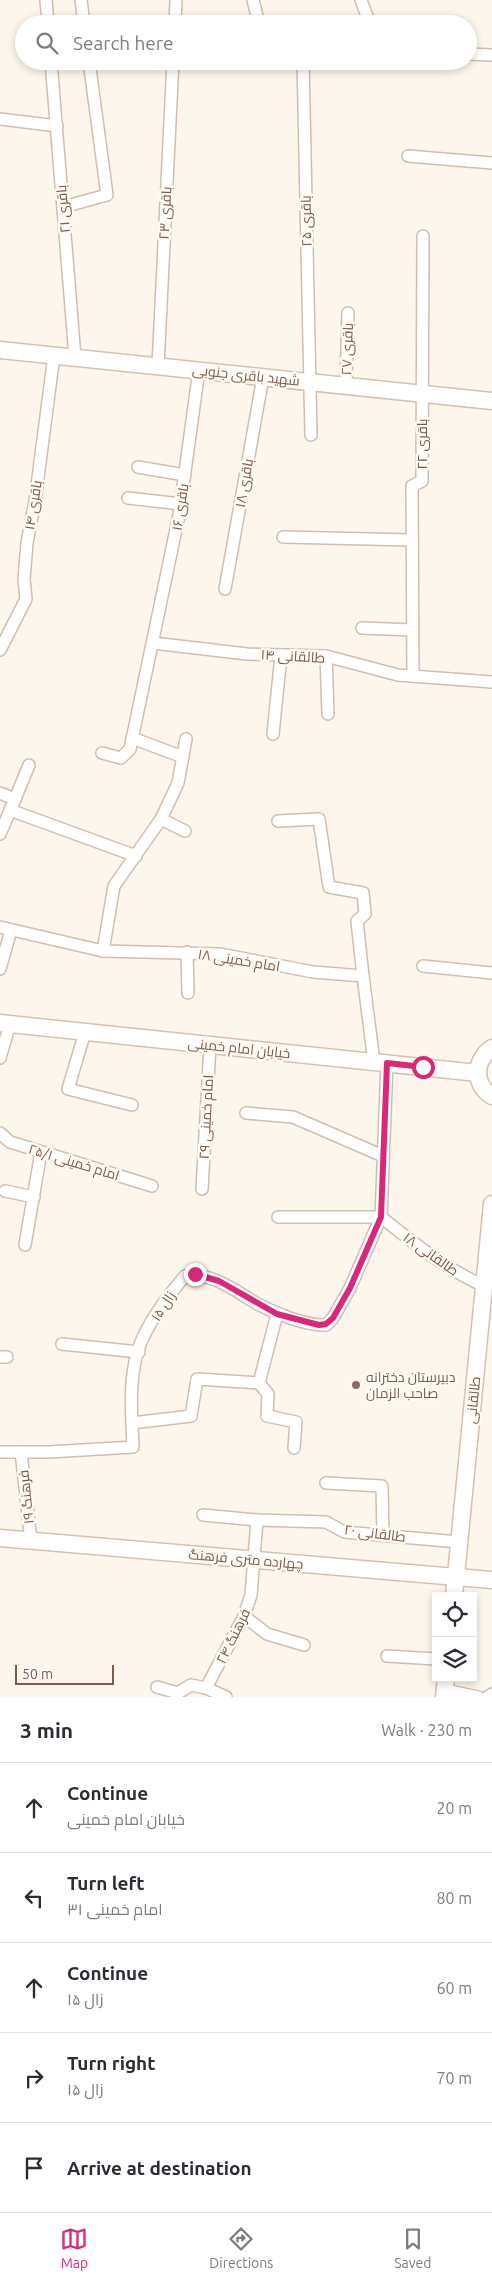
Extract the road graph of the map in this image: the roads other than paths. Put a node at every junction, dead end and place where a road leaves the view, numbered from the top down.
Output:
1 (46, 0) edge
2 (80, 0) edge
3 (176, 0) edge
4 (253, 0) edge
5 (360, 0) edge
6 (47, 15) edge
7 (82, 15) edge
8 (175, 15) edge
9 (257, 15) edge
10 (366, 15) edge
11 (477, 54) edge
12 (492, 55) edge
13 (52, 70) edge
14 (90, 70) edge
15 (173, 70) edge
16 (303, 70) edge
17 (0, 119) edge
18 (57, 126) junction
19 (408, 156) dead end
20 (492, 163) edge
21 (63, 207) junction
22 (423, 236) dead end
23 (348, 313) dead end
24 (0, 350) edge
25 (54, 355) junction
26 (75, 357) junction
27 (158, 366) junction
28 (199, 370) junction
29 (262, 376) junction
30 (310, 381) junction
31 (346, 385) junction
32 (421, 393) junction
33 (492, 401) edge
34 (311, 435) dead end
35 (138, 467) dead end
36 (185, 475) junction
37 (128, 498) dead end
38 (181, 504) junction
39 (283, 537) dead end
40 (411, 540) junction
41 (225, 589) dead end
42 (362, 628) dead end
43 (412, 630) junction
44 (153, 643) junction
45 (0, 650) edge
46 (281, 655) junction
47 (326, 656) junction
48 (413, 676) junction
49 (492, 682) edge
50 (328, 714) dead end
51 (273, 734) dead end
52 (132, 738) junction
53 (186, 739) dead end
54 (102, 753) dead end
55 (183, 757) junction
56 (29, 765) dead end
57 (0, 793) edge
58 (15, 799) junction
59 (10, 810) junction
60 (162, 819) junction
61 (278, 821) dead end
62 (185, 831) dead end
63 (0, 834) edge
64 (136, 856) junction
65 (6, 928) edge
66 (103, 951) junction
67 (187, 952) junction
68 (423, 966) dead end
69 (0, 969) edge
70 (492, 973) edge
71 (363, 976) junction
72 (188, 993) dead end
73 (5, 1024) edge
74 (85, 1032) junction
75 (210, 1045) junction
76 (492, 1048) edge
77 (0, 1058) edge
78 (380, 1063) junction
79 (478, 1073) junction
80 (492, 1096) edge
81 (132, 1105) dead end
82 (246, 1113) dead end
83 (0, 1133) edge
84 (41, 1152) junction
85 (383, 1156) junction
86 (152, 1186) dead end
87 (202, 1189) dead end
88 (5, 1191) dead end
89 (34, 1197) junction
90 (492, 1204) edge
91 (278, 1216) dead end
92 (381, 1217) junction
93 (25, 1245) dead end
94 (484, 1286) junction
95 (487, 1306) edge
96 (277, 1314) junction
97 (62, 1344) dead end
98 (139, 1352) junction
99 (259, 1383) junction
100 (132, 1423) junction
101 (294, 1448) dead end
102 (0, 1452) edge
103 (21, 1452) junction
104 (326, 1483) dead end
105 (203, 1515) dead end
106 (256, 1520) junction
107 (384, 1535) junction
108 (0, 1538) edge
109 (31, 1541) junction
110 (459, 1542) junction
111 (255, 1560) junction
112 (456, 1577) junction
113 (492, 1580) edge
114 (454, 1592) edge
115 (244, 1616) junction
116 (304, 1645) dead end
117 (386, 1656) dead end
118 (432, 1659) edge
119 (157, 1687) dead end
120 (206, 1688) junction
121 (445, 1688) edge
122 (492, 1694) edge
123 (226, 1697) edge
124 (478, 1697) edge
125 (487, 1697) edge

1 - 6 street
2 - 7 street
3 - 8 street
4 - 9 street
5 - 10 street
11 - 12 street
13 - 18 street, باقری ۲۱
14 - 21 street
15 - 27 street, باقری ۲۳
16 - 30 street, باقری ۲۵
17 - 18 street
18 - 21 street, باقری ۲۱
19 - 20 street
21 - 26 street, باقری ۲۱
22 - 32 street, باقری ۲۲
23 - 31 street, باقری ۲۷
24 - 25 main road, شهید باقری جنوبی
25 - 26 main road, شهید باقری جنوبی
25 - 45 street, باقری ۱۴
26 - 27 main road, شهید باقری جنوبی
27 - 28 main road, شهید باقری جنوبی
28 - 29 main road, شهید باقری جنوبی
28 - 36 street, باقری ۱۶
29 - 30 main road, شهید باقری جنوبی
29 - 41 street, باقری ۱۸
30 - 31 main road, شهید باقری جنوبی
30 - 34 street, باقری ۲۵
31 - 32 main road, شهید باقری جنوبی
32 - 33 main road, شهید باقری جنوبی
32 - 40 street, باقری ۲۲
35 - 36 street
36 - 38 street, باقری ۱۶
37 - 38 street
38 - 44 street, باقری ۱۶
39 - 40 street
40 - 43 street, باقری ۲۲
42 - 43 street
43 - 48 street, باقری ۲۲
44 - 46 street, طالقانی ۱۴
44 - 52 street, باقری ۱۶
46 - 47 street, طالقانی ۱۴
46 - 51 street
47 - 48 street, طالقانی ۱۴
47 - 50 street
48 - 49 street, طالقانی ۱۴
52 - 54 street, باقری ۱۶
52 - 55 street
53 - 55 street
55 - 60 street
56 - 58 street
57 - 58 street
58 - 59 street
59 - 63 street
59 - 64 street
60 - 62 street
60 - 64 street
61 - 71 street
64 - 66 street
65 - 66 street, امام خمینی ۱۸
65 - 69 street
66 - 67 street, امام خمینی ۱۸
67 - 71 street, امام خمینی ۱۸
67 - 72 street
68 - 70 street
71 - 78 street
73 - 74 main road, خیابان امام خمینی
73 - 77 street
74 - 75 main road, خیابان امام خمینی
74 - 81 street
75 - 78 main road, خیابان امام خمینی
75 - 87 street, امام خمینی ۲۹
76 - 79 main road
78 - 79 main road, خیابان امام خمینی
78 - 85 street
79 - 80 main road
82 - 85 street
83 - 84 street, امام خمینی ۲۵/۱
84 - 86 street, امام خمینی ۲۵/۱
84 - 89 street
85 - 92 street
88 - 89 street
89 - 93 street
90 - 94 main road, طالقانی
91 - 92 street
92 - 94 street, طالقانی ۱۸
92 - 96 street, زال ۱۵
94 - 95 main road, طالقانی
95 - 110 main road, طالقانی
96 - 98 street, زال ۱۵
96 - 99 street
97 - 98 street
98 - 100 street, زال ۱۵
99 - 100 street
99 - 101 street
100 - 103 street, زال ۱۵
102 - 103 street, زال ۱۵
103 - 109 street, فرهنگ ۱۹
104 - 107 street
105 - 106 street, طالقانی ۲۰
106 - 107 street, طالقانی ۲۰
106 - 111 street, فرهنگ ۲۴
107 - 110 street, طالقانی ۲۰
108 - 109 main road, چهارده متری فرهنگ
109 - 111 main road, چهارده متری فرهنگ
110 - 112 main road, طالقانی
111 - 112 main road, چهارده متری فرهنگ
111 - 115 street, فرهنگ ۲۴
112 - 113 main road, چهارده متری فرهنگ
112 - 114 main road, طالقانی
115 - 116 street
115 - 120 street, فرهنگ ۲۴
117 - 118 street
119 - 120 street
120 - 123 street
121 - 124 street
122 - 125 street

